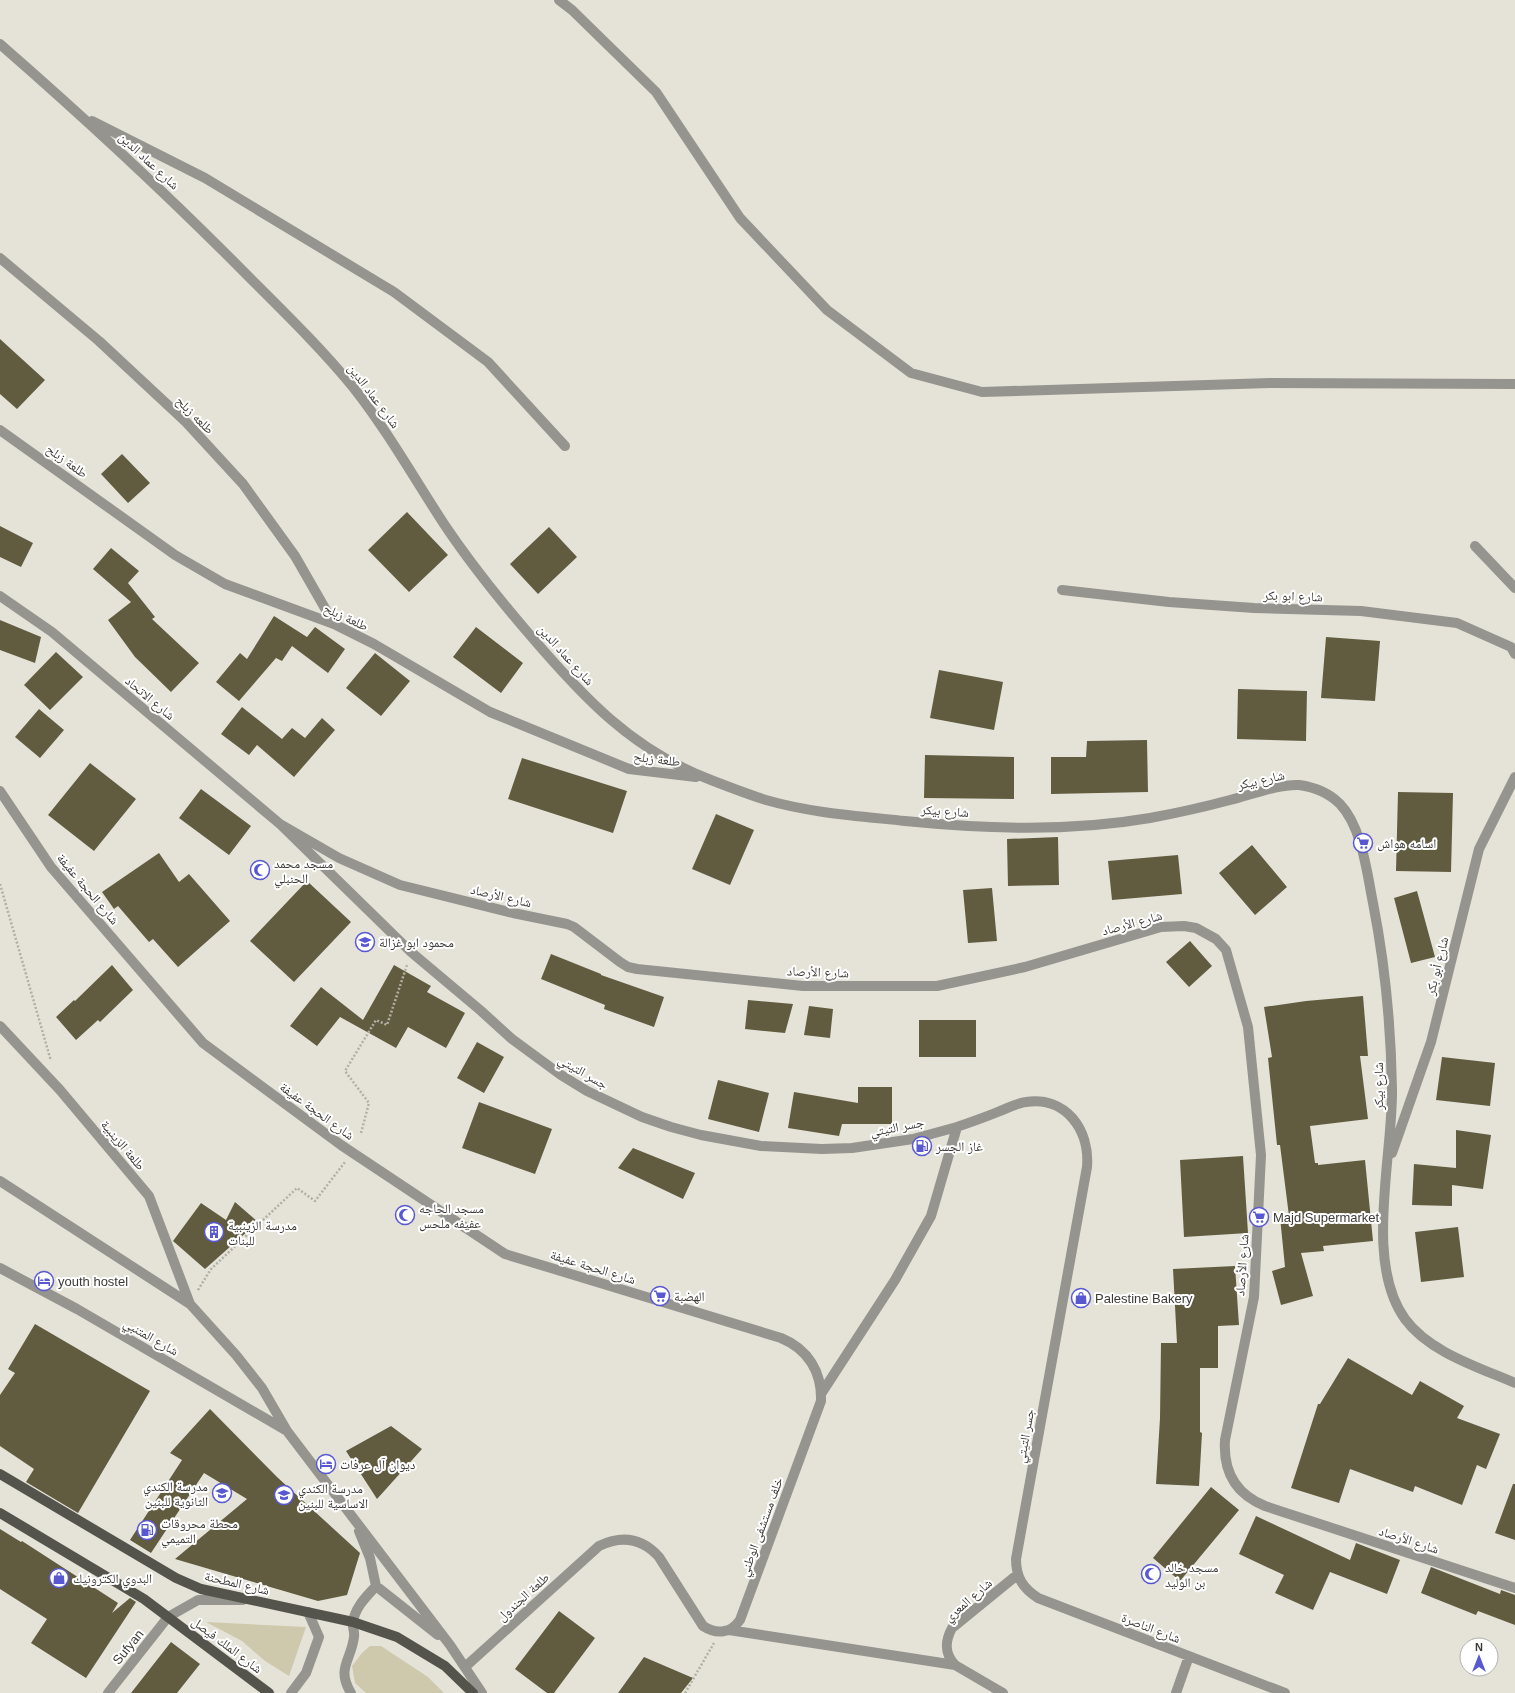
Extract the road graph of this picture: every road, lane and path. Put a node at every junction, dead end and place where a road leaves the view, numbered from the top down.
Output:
1 (559, 0) edge
2 (0, 44) edge
3 (82, 115) junction
4 (0, 258) edge
5 (1515, 384) edge
6 (0, 430) edge
7 (565, 446) dead end
8 (1475, 546) dead end
9 (1515, 588) edge
10 (1062, 590) dead end
11 (0, 596) edge
12 (334, 624) junction
13 (1515, 654) edge
14 (703, 777) junction
15 (1515, 777) edge
16 (0, 791) edge
17 (280, 824) junction
18 (0, 884) edge
19 (411, 952) junction
20 (0, 1026) edge
21 (53, 1067) dead end
22 (958, 1127) junction
23 (361, 1133) dead end
24 (353, 1153) junction
25 (1388, 1164) junction
26 (0, 1181) edge
27 (0, 1268) edge
28 (190, 1304) junction
29 (716, 1318) joint
30 (1515, 1383) edge
31 (821, 1394) junction
32 (287, 1431) junction
33 (299, 1447) junction
34 (0, 1474) edge
35 (0, 1513) edge
36 (1017, 1575) junction
37 (376, 1586) junction
38 (1515, 1588) edge
39 (252, 1600) junction
40 (308, 1612) junction
41 (168, 1617) junction
42 (353, 1622) junction
43 (725, 1631) junction
44 (450, 1645) junction
45 (1189, 1656) junction
46 (955, 1665) junction
47 (465, 1667) junction
48 (108, 1693) edge
49 (269, 1693) edge
50 (291, 1693) edge
51 (351, 1693) edge
52 (473, 1693) edge
53 (482, 1693) edge
54 (686, 1693) edge
55 (1003, 1693) edge
56 (1176, 1693) edge
57 (1285, 1693) edge

1 - 5 street
2 - 3 street, شارع عماد الدين
3 - 7 street
3 - 14 street, شارع عماد الدين
4 - 12 street, طلعه زبلح
6 - 12 street, طلعة زبلح
8 - 9 street
10 - 13 street, شارع ابو بكر
11 - 17 street, شارع الاتحاد
12 - 14 street, طلعة زبلح
14 - 25 street, شارع بيكر
15 - 25 street, شارع أبو بكر
16 - 24 street, شارع الحجة عفيفة
17 - 19 street, جسر التيتي
17 - 38 street, شارع الأرصاد
18 - 21 path
19 - 22 street, جسر التيتي
19 - 23 path
20 - 28 street, طلعة الزينبية
22 - 31 street
22 - 36 street, جسر التيتي
24 - 28 path
24 - 29 street, شارع الحجة عفيفة
25 - 30 street, شارع بيكر
26 - 28 street
27 - 32 street, شارع المتنبي
28 - 32 street
29 - 31 street, خلف مستشفى الوطني
31 - 43 street, خلف مستشفى الوطني
32 - 33 street
33 - 37 street
33 - 44 street
34 - 39 main road, شارع المطحنة
35 - 41 main road
36 - 45 street, شارع الناصرة
36 - 46 street, شارع المعري
37 - 42 street
37 - 44 street
39 - 40 main road, شارع المطحنة
39 - 41 street
40 - 42 main road, شارع المطحنة
40 - 50 street
41 - 48 street, Sufyan
41 - 49 main road, شارع الملك فيصل
42 - 51 street
42 - 52 main road
43 - 46 street
43 - 47 street, طلعة الجندول
43 - 54 path
44 - 47 street
45 - 56 street
45 - 57 street, شارع الناصرة
46 - 55 street
47 - 53 street

